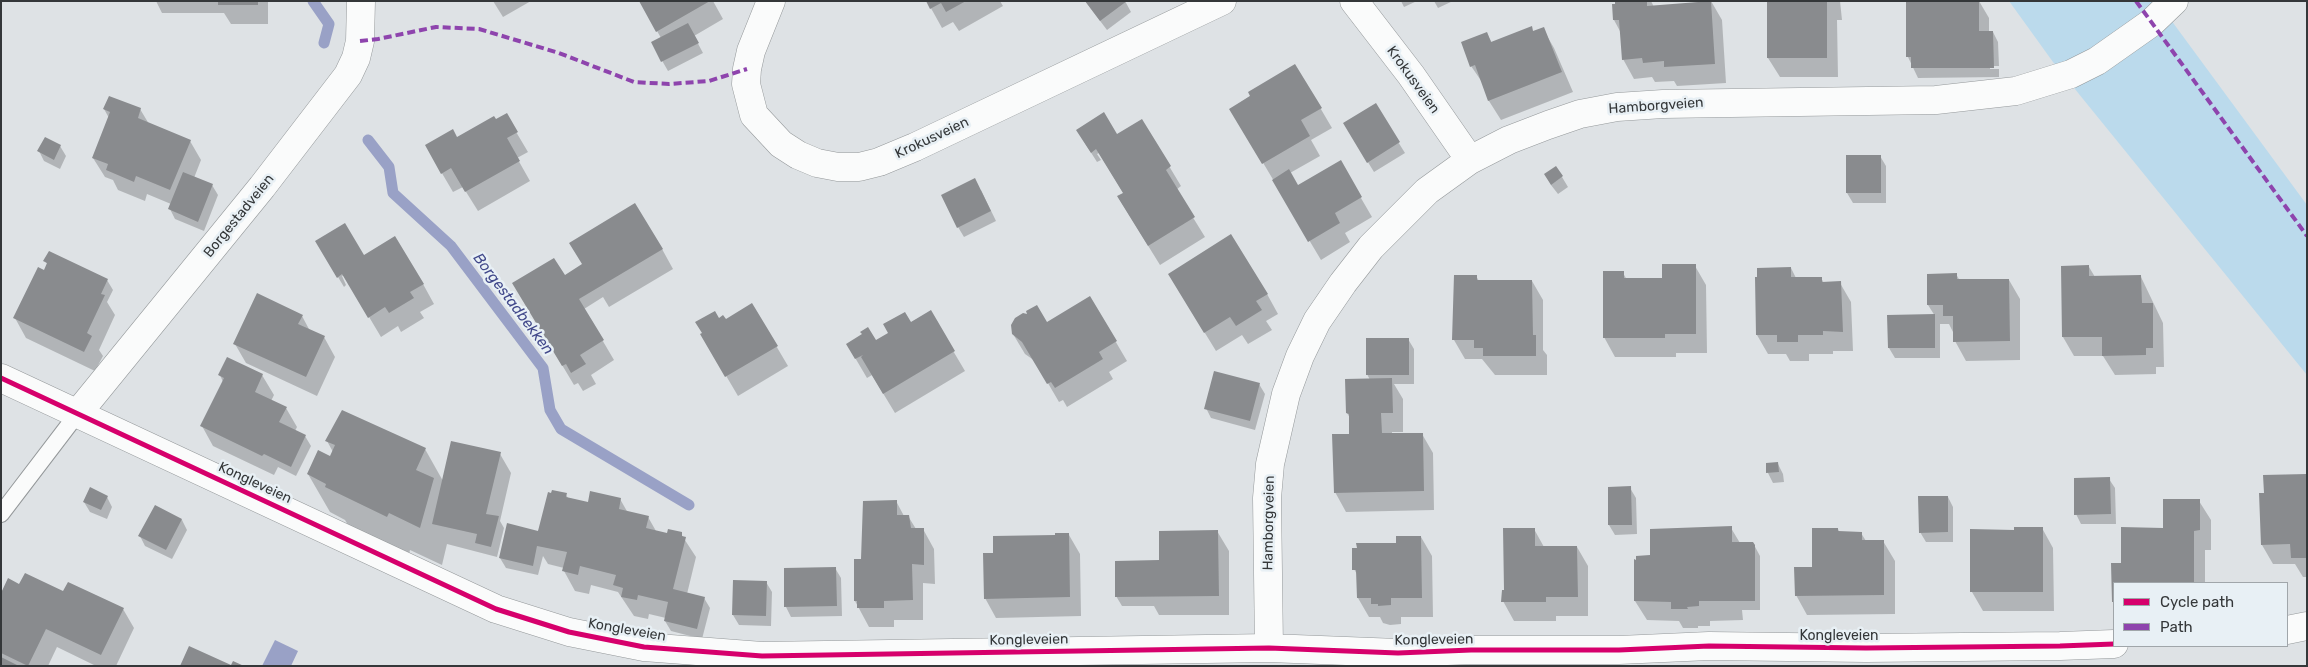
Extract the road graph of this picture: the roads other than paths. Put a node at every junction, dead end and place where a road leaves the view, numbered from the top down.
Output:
1 (361, 1) edge
2 (771, 1) edge
3 (1222, 1) edge
4 (1354, 1) edge
5 (2174, 1) edge
6 (1470, 160) junction
7 (1, 378) edge
8 (78, 412) junction
9 (1, 514) edge
10 (2307, 626) edge
11 (2288, 630) edge
12 (2113, 644) edge
13 (1269, 648) junction

1 - 8 street, Borgestadveien
2 - 3 street, Krokusveien
4 - 6 street, Krokusveien
5 - 6 street, Hamborgveien
6 - 13 street, Hamborgveien
7 - 8 street, Kongleveien
8 - 9 lane
8 - 13 street, Kongleveien
10 - 11 street
12 - 13 street, Kongleveien

